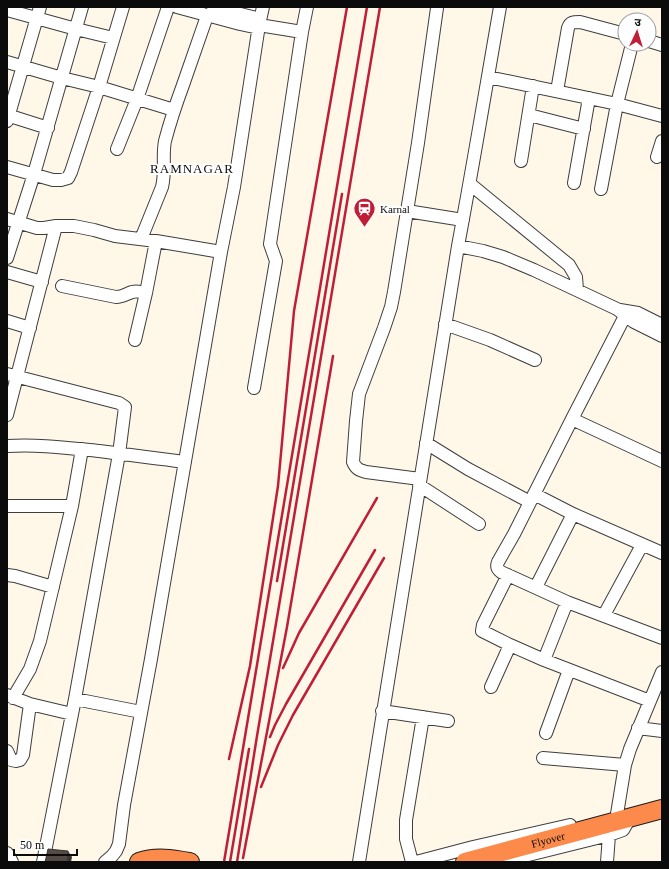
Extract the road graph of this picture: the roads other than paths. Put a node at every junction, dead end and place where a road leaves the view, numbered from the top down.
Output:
1 (82, 7) edge
2 (123, 7) edge
3 (168, 7) edge
4 (176, 7) edge
5 (263, 7) edge
6 (307, 7) edge
7 (500, 7) edge
8 (436, 8) edge
9 (7, 10) edge
10 (216, 10) edge
11 (38, 12) edge
12 (259, 24) junction
13 (76, 29) junction
14 (302, 32) junction
15 (617, 32) edge
16 (113, 38) junction
17 (630, 52) edge
18 (7, 62) edge
19 (22, 67) junction
20 (488, 77) junction
21 (62, 78) junction
22 (533, 86) junction
23 (99, 87) junction
24 (557, 91) junction
25 (589, 98) junction
26 (137, 99) junction
27 (617, 104) junction
28 (174, 110) junction
29 (529, 115) junction
30 (662, 116) edge
31 (7, 117) edge
32 (48, 128) junction
33 (584, 129) junction
34 (662, 141) edge
35 (117, 149) dead end
36 (658, 157) dead end
37 (521, 161) dead end
38 (7, 167) edge
39 (34, 174) junction
40 (574, 183) dead end
41 (470, 184) junction
42 (602, 189) dead end
43 (407, 211) junction
44 (463, 220) junction
45 (13, 221) edge
46 (56, 226) junction
47 (141, 239) junction
48 (156, 241) junction
49 (458, 246) junction
50 (221, 252) junction
51 (7, 258) edge
52 (7, 272) edge
53 (42, 282) junction
54 (62, 286) dead end
55 (577, 290) junction
56 (146, 293) junction
57 (621, 312) junction
58 (7, 321) edge
59 (445, 324) junction
60 (662, 325) edge
61 (30, 328) junction
62 (662, 336) edge
63 (135, 340) dead end
64 (535, 360) dead end
65 (12, 375) edge
66 (254, 388) dead end
67 (7, 414) edge
68 (572, 419) junction
69 (426, 443) junction
70 (7, 446) edge
71 (82, 449) junction
72 (119, 454) junction
73 (662, 461) edge
74 (185, 462) junction
75 (419, 482) junction
76 (532, 498) junction
77 (7, 506) edge
78 (72, 506) junction
79 (573, 514) junction
80 (479, 524) dead end
81 (642, 544) junction
82 (662, 553) edge
83 (7, 575) edge
84 (508, 575) junction
85 (53, 587) junction
86 (536, 587) junction
87 (568, 602) junction
88 (604, 615) junction
89 (662, 638) edge
90 (510, 645) junction
91 (544, 660) junction
92 (569, 670) junction
93 (662, 672) edge
94 (491, 687) dead end
95 (10, 696) edge
96 (75, 699) junction
97 (650, 701) junction
98 (30, 704) junction
99 (382, 711) junction
100 (141, 712) junction
101 (72, 714) junction
102 (423, 717) junction
103 (448, 721) dead end
104 (638, 728) junction
105 (662, 731) edge
106 (546, 733) dead end
107 (7, 751) edge
108 (543, 758) dead end
109 (625, 765) junction
110 (660, 810) edge
111 (622, 818) junction
112 (609, 835) junction
113 (7, 854) edge
114 (12, 862) edge
115 (43, 862) edge
116 (105, 862) edge
117 (139, 862) edge
118 (190, 862) edge
119 (359, 862) edge
120 (412, 862) edge
121 (416, 862) edge
122 (465, 862) edge
123 (500, 862) edge
124 (607, 862) edge

1 - 13 street
2 - 16 street
3 - 26 street
4 - 10 street
5 - 12 street
6 - 14 street
7 - 20 street
8 - 43 street
9 - 11 street
10 - 12 street
10 - 12 street
10 - 28 street
11 - 13 street
11 - 19 street
12 - 14 street
12 - 50 street
13 - 16 street
13 - 21 street
14 - 66 street
15 - 24 street
16 - 23 street
17 - 27 street
18 - 19 street
19 - 21 street
19 - 31 street
20 - 22 street
20 - 41 street
21 - 23 street
21 - 32 street
22 - 24 street
22 - 29 street
23 - 26 street
23 - 39 street
24 - 25 street
25 - 27 street
25 - 33 street
26 - 28 street
26 - 35 street
27 - 30 street
27 - 42 street
28 - 47 street
29 - 33 street
29 - 37 street
31 - 32 street
32 - 39 street
33 - 40 street
34 - 36 street
38 - 39 street
39 - 45 street
41 - 44 street
41 - 55 street
43 - 44 street
43 - 75 street
44 - 49 street
45 - 46 street
45 - 51 street
46 - 47 street
46 - 53 street
47 - 48 street
48 - 50 street
48 - 56 street
49 - 55 street
49 - 59 street
50 - 74 street
52 - 53 street
53 - 61 street
54 - 56 street
55 - 57 street
56 - 63 street
57 - 60 street
57 - 62 street
57 - 68 street
58 - 61 street
59 - 64 street
59 - 69 street
61 - 65 street
65 - 67 street
65 - 72 street
68 - 73 street
68 - 76 street
69 - 75 street
69 - 76 street
70 - 71 street
71 - 72 street
71 - 78 street
72 - 74 street
72 - 96 street
74 - 100 street
75 - 80 street
75 - 99 street
76 - 79 street
76 - 84 street
77 - 78 street
78 - 85 street
79 - 81 street
79 - 86 street
81 - 82 street
81 - 88 street
83 - 85 street
84 - 86 street
84 - 90 street
85 - 95 street
86 - 87 street
87 - 88 street
87 - 91 street
88 - 89 street
90 - 91 street
90 - 94 street
91 - 92 street
92 - 97 street
92 - 106 street
93 - 97 street
95 - 98 street
96 - 100 street
96 - 101 street
97 - 104 street
98 - 101 street
98 - 107 street
99 - 102 street
99 - 119 street
100 - 116 street
101 - 115 street
102 - 103 street
102 - 120 street
104 - 105 street
104 - 109 street
108 - 109 street
109 - 111 street
110 - 111 highway, Flyover
111 - 112 street
111 - 121 street
111 - 122 highway, Flyover
112 - 123 street
112 - 124 street
113 - 114 street
117 - 118 highway

